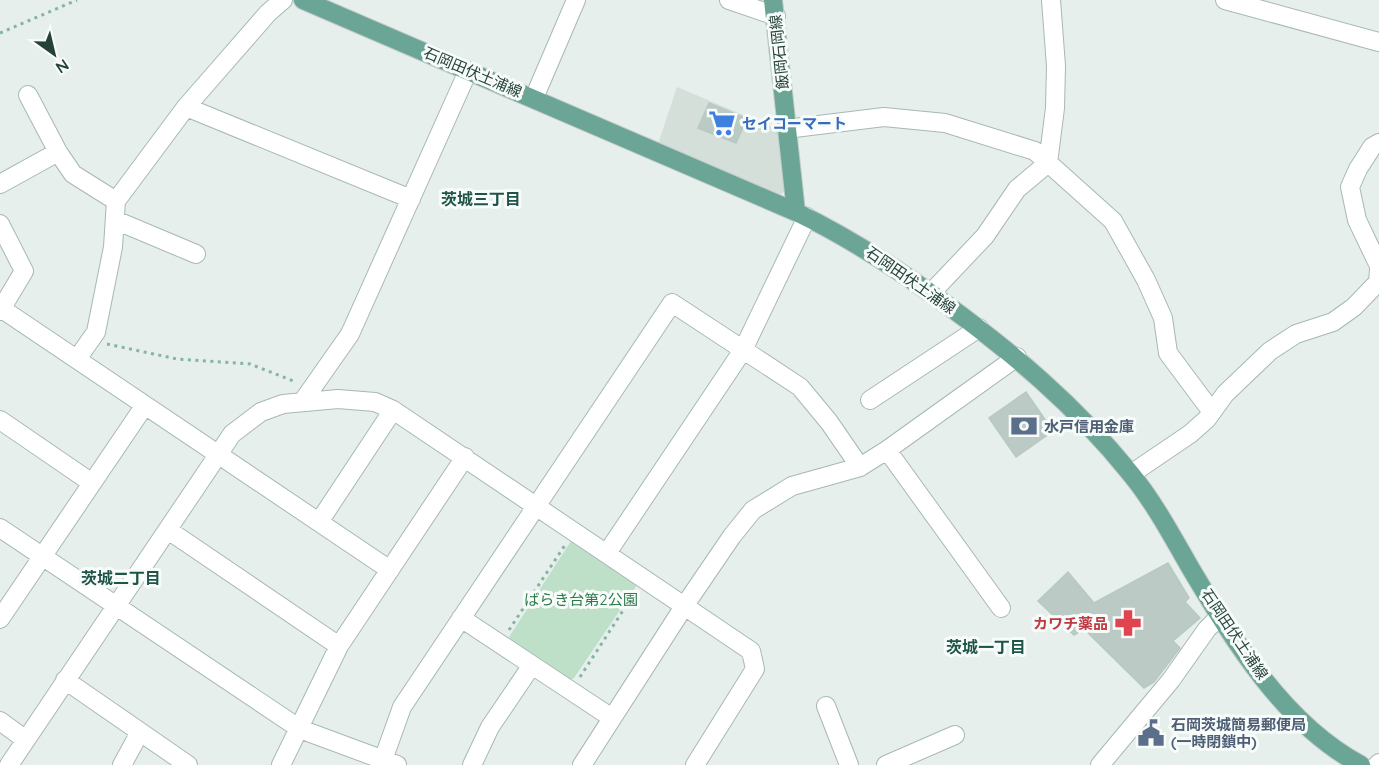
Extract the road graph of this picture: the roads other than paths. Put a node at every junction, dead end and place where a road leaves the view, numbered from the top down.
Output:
1 (283, 0) edge
2 (303, 0) edge
3 (576, 0) edge
4 (729, 0) edge
5 (1051, 0) edge
6 (1226, 0) edge
7 (774, 8) edge
8 (1379, 42) edge
9 (468, 71) junction
10 (28, 94) dead end
11 (534, 98) junction
12 (186, 107) junction
13 (786, 129) junction
14 (1379, 143) edge
15 (58, 152) junction
16 (1048, 163) junction
17 (0, 184) edge
18 (411, 200) junction
19 (116, 201) junction
20 (802, 214) junction
21 (115, 220) junction
22 (0, 224) edge
23 (196, 254) dead end
24 (1379, 268) edge
25 (931, 293) junction
26 (1, 310) edge
27 (979, 328) junction
28 (743, 350) junction
29 (1017, 357) junction
30 (77, 359) junction
31 (307, 395) junction
32 (870, 400) dead end
33 (145, 405) junction
34 (393, 410) junction
35 (1212, 412) junction
36 (0, 420) edge
37 (887, 450) junction
38 (219, 454) junction
39 (465, 458) junction
40 (860, 467) junction
41 (1131, 474) junction
42 (92, 483) junction
43 (536, 506) junction
44 (319, 522) junction
45 (0, 528) edge
46 (168, 530) junction
47 (607, 553) junction
48 (43, 556) junction
49 (390, 570) junction
50 (116, 605) junction
51 (685, 605) junction
52 (1001, 608) dead end
53 (1220, 616) junction
54 (461, 618) junction
55 (0, 619) edge
56 (339, 646) junction
57 (532, 665) junction
58 (65, 680) junction
59 (826, 706) dead end
60 (612, 718) junction
61 (0, 721) edge
62 (300, 729) junction
63 (140, 732) junction
64 (955, 735) dead end
65 (26, 740) junction
66 (390, 762) edge
67 (9, 765) edge
68 (122, 765) edge
69 (188, 765) edge
70 (281, 765) edge
71 (472, 765) edge
72 (582, 765) edge
73 (695, 765) edge
74 (849, 765) edge
75 (886, 765) edge
76 (1100, 765) edge
77 (1361, 765) edge

1 - 12 street
2 - 9 main road, 石岡田伏土浦線
3 - 11 street
4 - 7 street
5 - 16 street
6 - 8 street
7 - 13 main road, 飯岡石岡線
9 - 11 main road, 石岡田伏土浦線
9 - 18 street
10 - 15 street
11 - 20 main road, 石岡田伏土浦線
12 - 18 street
12 - 19 street
13 - 16 street
13 - 20 main road, 飯岡石岡線
14 - 24 street
15 - 17 street
15 - 19 street
16 - 25 street
16 - 35 street
18 - 31 street
19 - 21 street
20 - 25 main road, 石岡田伏土浦線
20 - 28 street
21 - 23 street
21 - 30 street
22 - 26 street
24 - 35 street
25 - 27 main road, 石岡田伏土浦線
26 - 30 street
27 - 29 main road, 石岡田伏土浦線
27 - 32 street
28 - 40 street
28 - 43 street
28 - 47 street
29 - 37 street
29 - 41 main road, 石岡田伏土浦線
30 - 33 street
31 - 34 street
31 - 38 street
33 - 38 street
33 - 42 street
34 - 39 street
34 - 44 street
35 - 41 street
36 - 42 street
37 - 40 street
37 - 52 street
38 - 44 street
38 - 46 street
39 - 43 street
39 - 49 street
40 - 51 street
41 - 53 main road, 石岡田伏土浦線
42 - 48 street
43 - 47 street
43 - 54 street
44 - 49 street
45 - 48 street
46 - 50 street
46 - 56 street
47 - 51 street
48 - 50 street
48 - 55 street
49 - 56 street
50 - 58 street
50 - 62 street
51 - 60 street
51 - 73 street
53 - 76 street
53 - 77 main road, 石岡田伏土浦線
54 - 57 street
54 - 66 street
56 - 62 street
57 - 60 street
57 - 71 street
58 - 63 street
58 - 65 street
59 - 74 street
60 - 72 street
61 - 65 street
62 - 66 street
62 - 70 street
63 - 68 street
63 - 69 street
64 - 75 street
65 - 67 street

